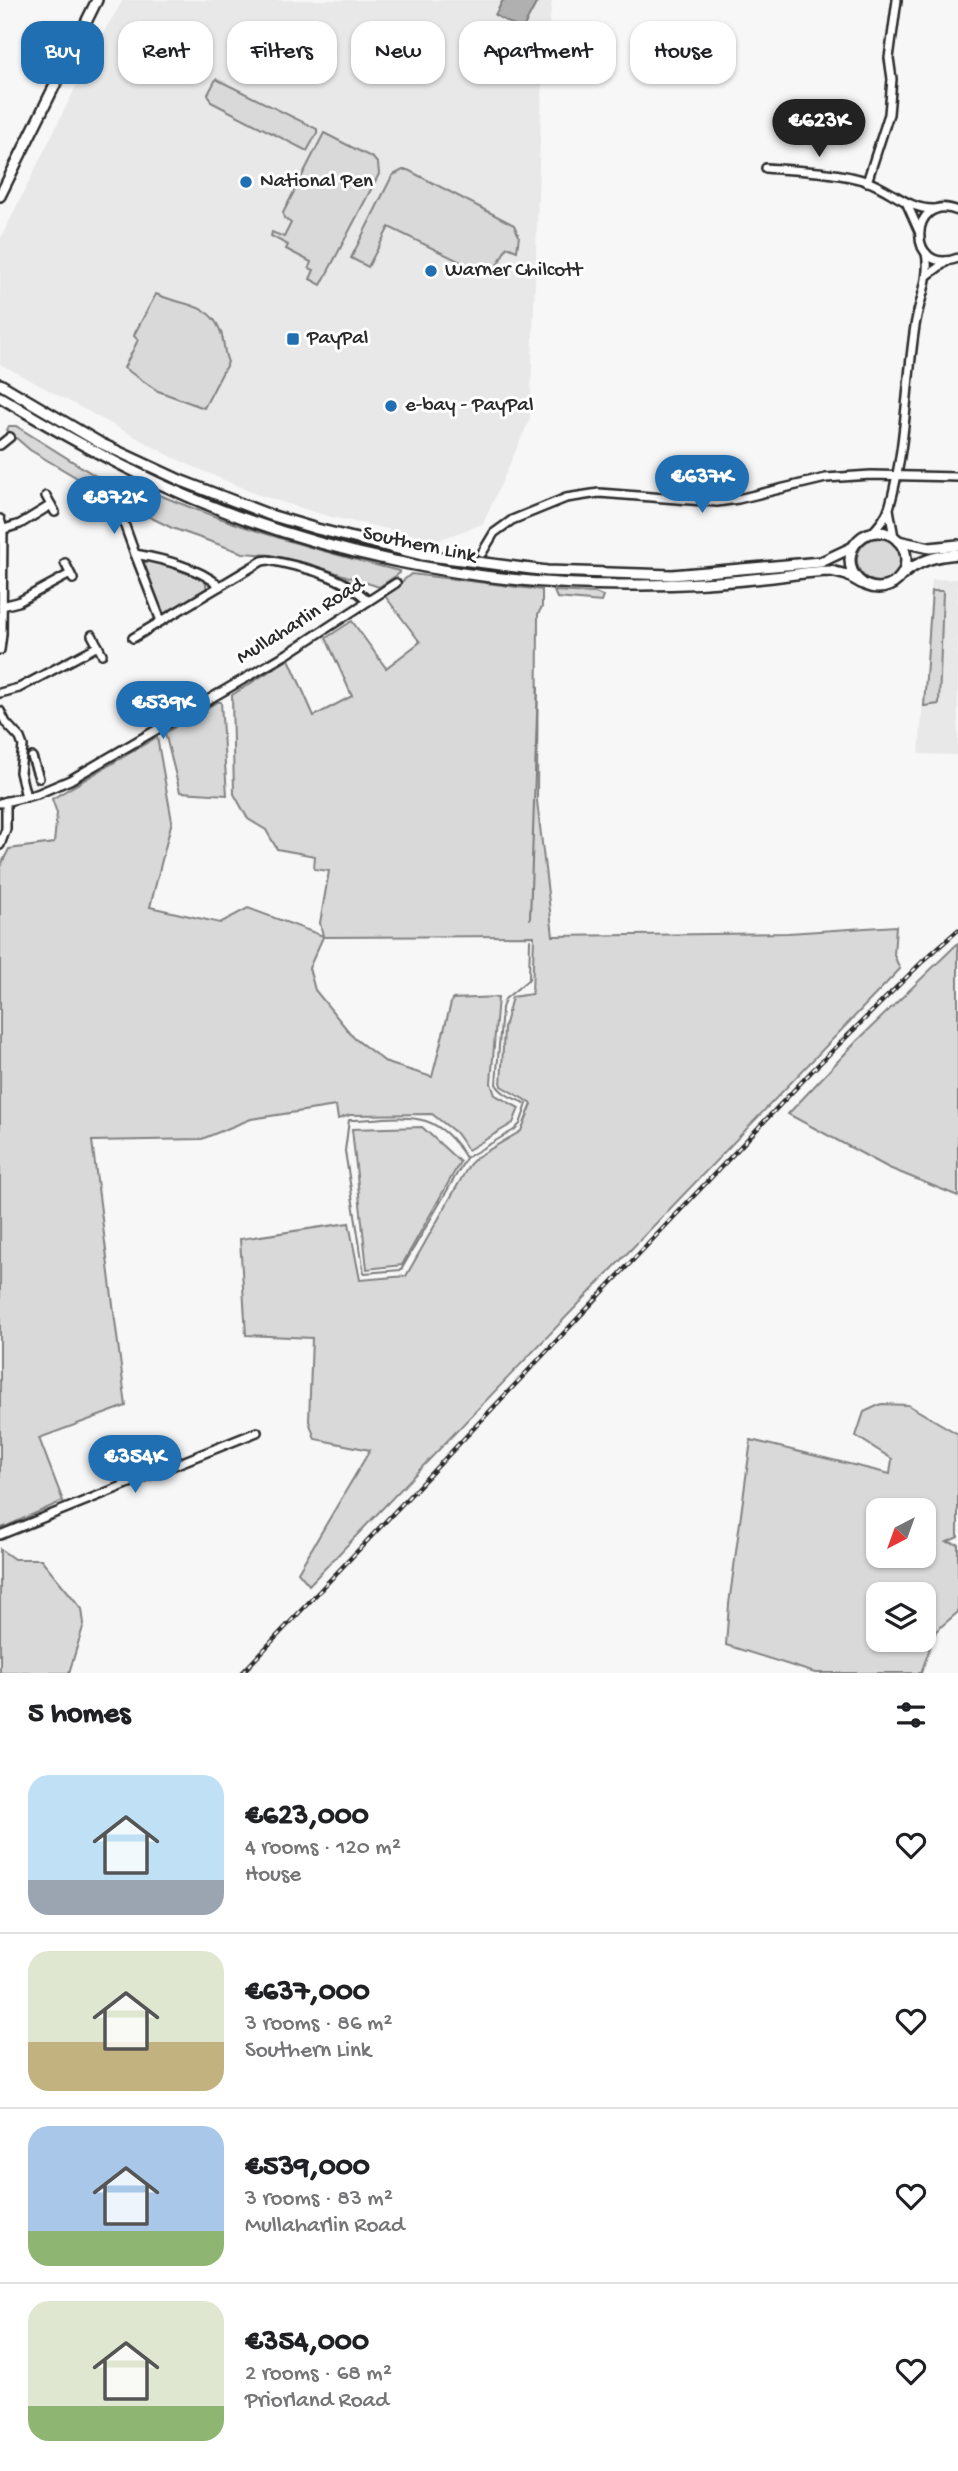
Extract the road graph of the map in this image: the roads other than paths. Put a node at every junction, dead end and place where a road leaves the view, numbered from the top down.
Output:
1 (97, 0) edge
2 (897, 0) edge
3 (766, 168) dead end
4 (867, 181) junction
5 (0, 196) edge
6 (907, 204) junction
7 (936, 209) junction
8 (958, 211) edge
9 (919, 232) junction
10 (926, 253) junction
11 (955, 259) edge
12 (928, 275) junction
13 (0, 384) edge
14 (0, 397) edge
15 (10, 437) dead end
16 (0, 445) edge
17 (897, 475) junction
18 (958, 477) edge
19 (46, 496) dead end
20 (118, 508) dead end
21 (889, 509) junction
22 (131, 516) dead end
23 (0, 519) edge
24 (122, 519) junction
25 (1, 530) edge
26 (873, 532) junction
27 (896, 539) junction
28 (958, 545) edge
29 (853, 547) junction
30 (482, 553) dead end
31 (135, 554) junction
32 (958, 554) edge
33 (65, 563) dead end
34 (902, 575) junction
35 (396, 583) dead end
36 (861, 583) junction
37 (220, 586) junction
38 (368, 601) junction
39 (2, 606) junction
40 (161, 621) junction
41 (1, 634) edge
42 (93, 635) dead end
43 (133, 638) dead end
44 (98, 646) junction
45 (0, 650) edge
46 (102, 654) dead end
47 (0, 693) edge
48 (0, 711) edge
49 (32, 757) dead end
50 (36, 769) junction
51 (21, 774) junction
52 (39, 778) dead end
53 (26, 797) junction
54 (3, 802) edge
55 (0, 845) edge
56 (257, 1432) dead end
57 (0, 1535) edge

1 - 5 main road
2 - 4 street
3 - 4 street
4 - 6 street
6 - 7 street
6 - 9 street
7 - 8 street
7 - 9 street
9 - 10 street
10 - 11 street
10 - 12 street
11 - 12 street
12 - 17 street
13 - 29 main road, Southern Link
14 - 36 main road, Southern Link
15 - 16 street
17 - 18 street
17 - 21 street
17 - 30 street
19 - 25 street
20 - 24 street
21 - 26 street
21 - 27 street
22 - 24 street
23 - 25 street
24 - 31 street
25 - 39 street
26 - 27 main road
26 - 29 main road
27 - 28 main road
27 - 34 main road
29 - 36 main road
31 - 37 street
31 - 40 street
32 - 34 main road
33 - 39 street
34 - 36 main road
35 - 38 street, Mullaharlin Road
37 - 38 street
37 - 40 street
38 - 53 street, Mullaharlin Road
39 - 41 street
40 - 43 street
41 - 45 street
42 - 44 street
44 - 46 street
44 - 47 street
48 - 51 street
49 - 50 street
50 - 51 street
50 - 52 street
51 - 53 street
53 - 54 street, Mullaharlin Road
54 - 55 street
56 - 57 street

